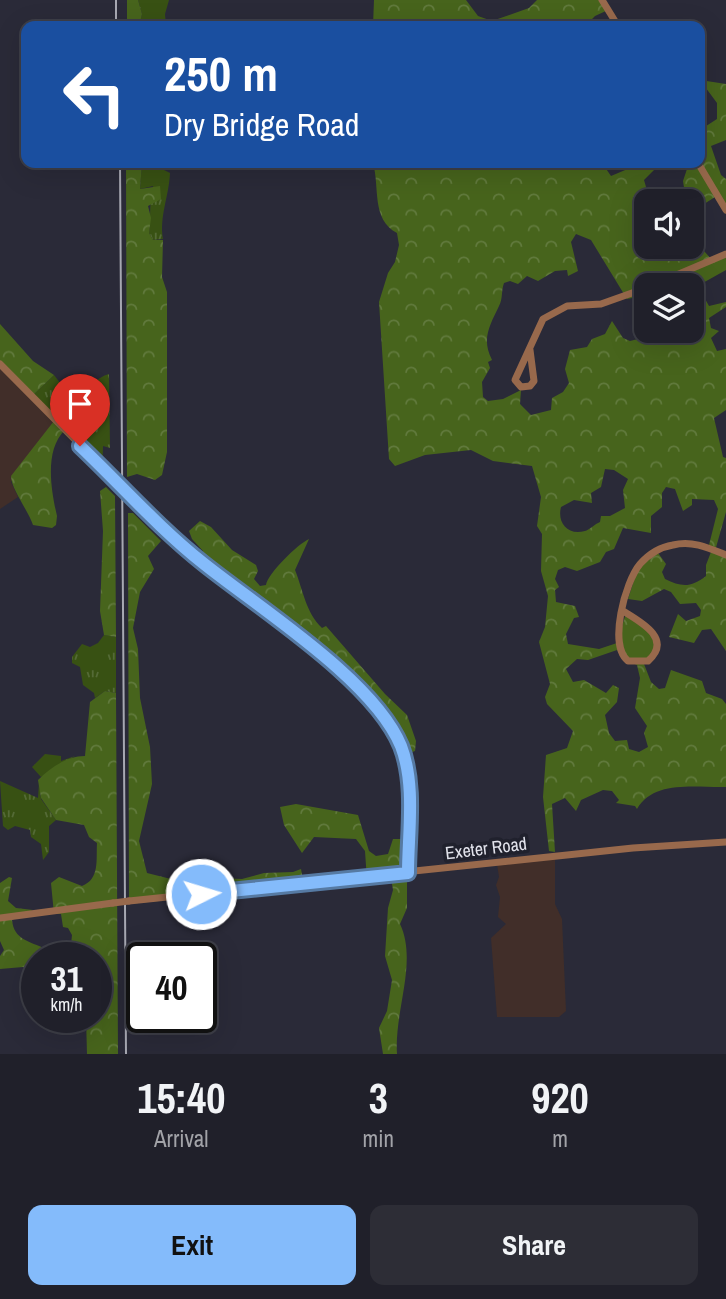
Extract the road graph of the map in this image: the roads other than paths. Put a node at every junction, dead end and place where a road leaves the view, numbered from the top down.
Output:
1 (602, 0) edge
2 (615, 21) edge
3 (701, 168) edge
4 (726, 210) edge
5 (726, 254) edge
6 (681, 273) edge
7 (634, 293) edge
8 (530, 350) junction
9 (0, 364) edge
10 (726, 555) edge
11 (623, 611) junction
12 (726, 842) edge
13 (408, 873) junction
14 (0, 918) edge

1 - 2 street
3 - 4 street
5 - 6 street
7 - 8 street
8 - 8 street
9 - 13 street, bridge
10 - 11 street
11 - 11 street
12 - 13 street, Exeter Road
13 - 14 street, Exeter Road, bridge

